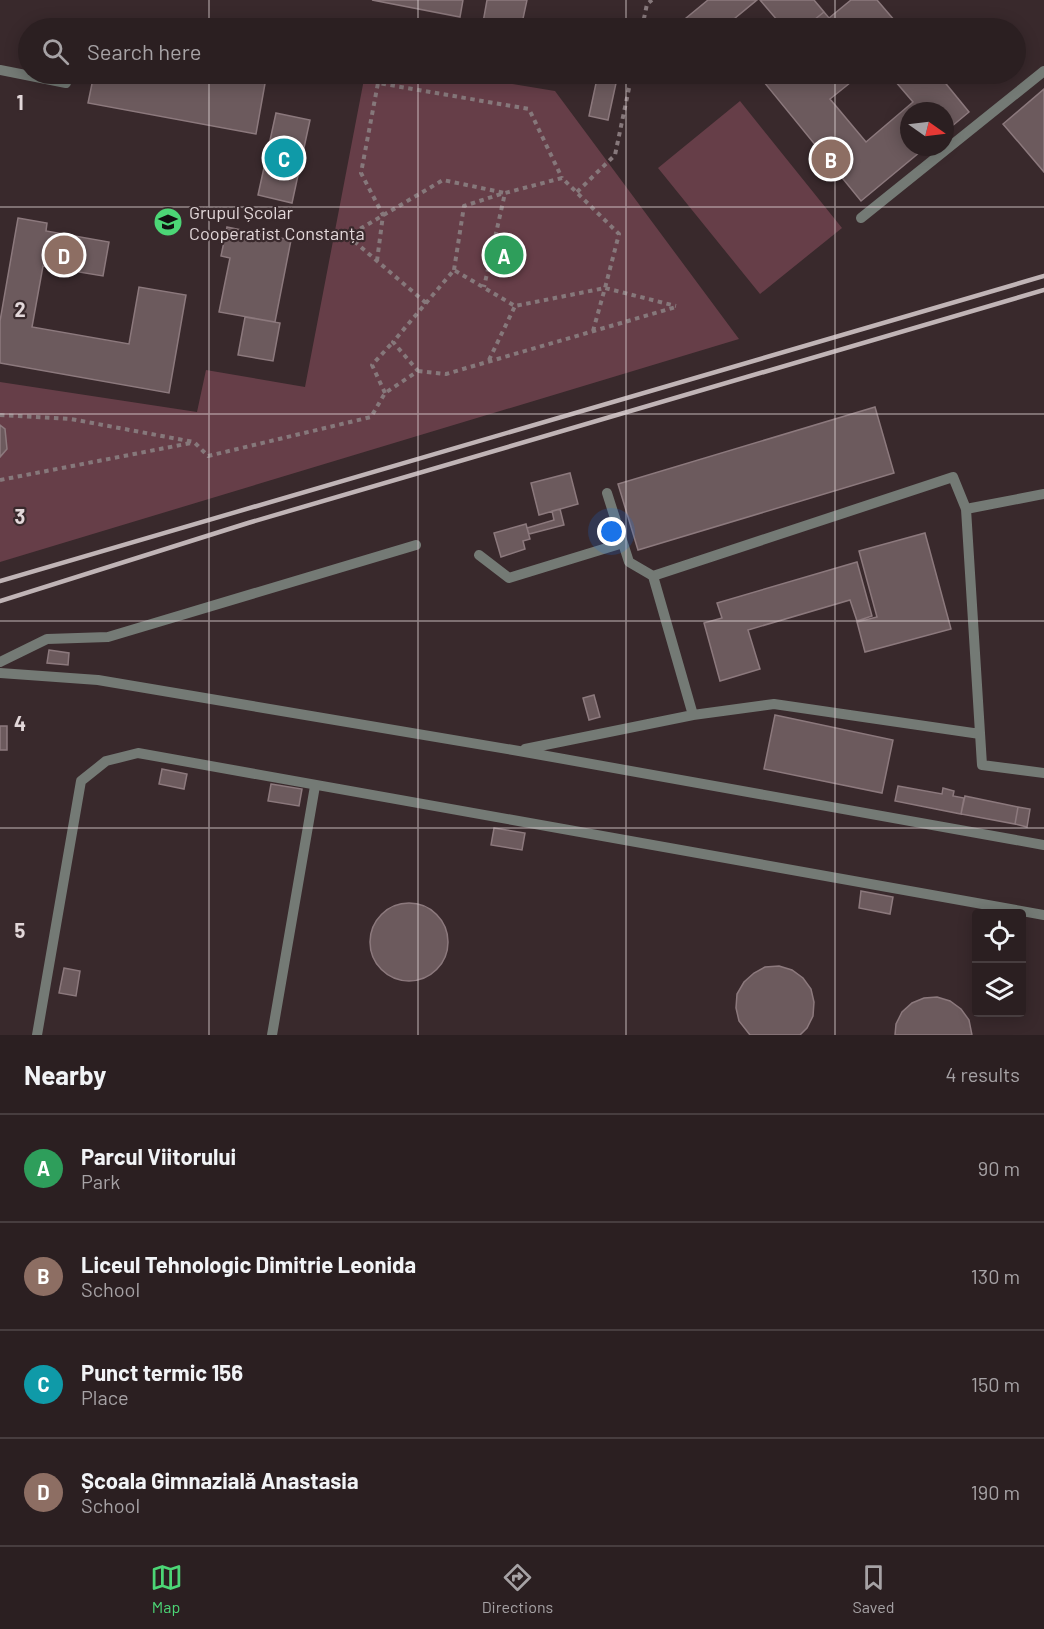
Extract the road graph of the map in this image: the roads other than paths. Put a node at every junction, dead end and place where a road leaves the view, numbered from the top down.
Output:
1 (0, 70) edge
2 (1044, 71) edge
3 (18, 74) edge
4 (861, 218) dead end
5 (607, 493) dead end
6 (1044, 494) edge
7 (966, 509) junction
8 (623, 543) junction
9 (416, 545) dead end
10 (479, 555) dead end
11 (653, 576) junction
12 (0, 662) edge
13 (0, 673) edge
14 (693, 715) junction
15 (980, 734) junction
16 (519, 751) junction
17 (1044, 773) edge
18 (315, 786) junction
19 (1044, 845) edge
20 (1044, 915) edge
21 (37, 1035) edge
22 (272, 1035) edge

1 - 3 lane
2 - 4 lane
5 - 8 lane
6 - 7 lane
7 - 11 lane
7 - 15 lane
8 - 10 lane
8 - 11 lane
9 - 12 lane
11 - 14 lane
13 - 16 lane
14 - 15 lane
14 - 16 lane
15 - 17 lane
16 - 19 lane
18 - 20 lane
18 - 21 lane
18 - 22 lane

